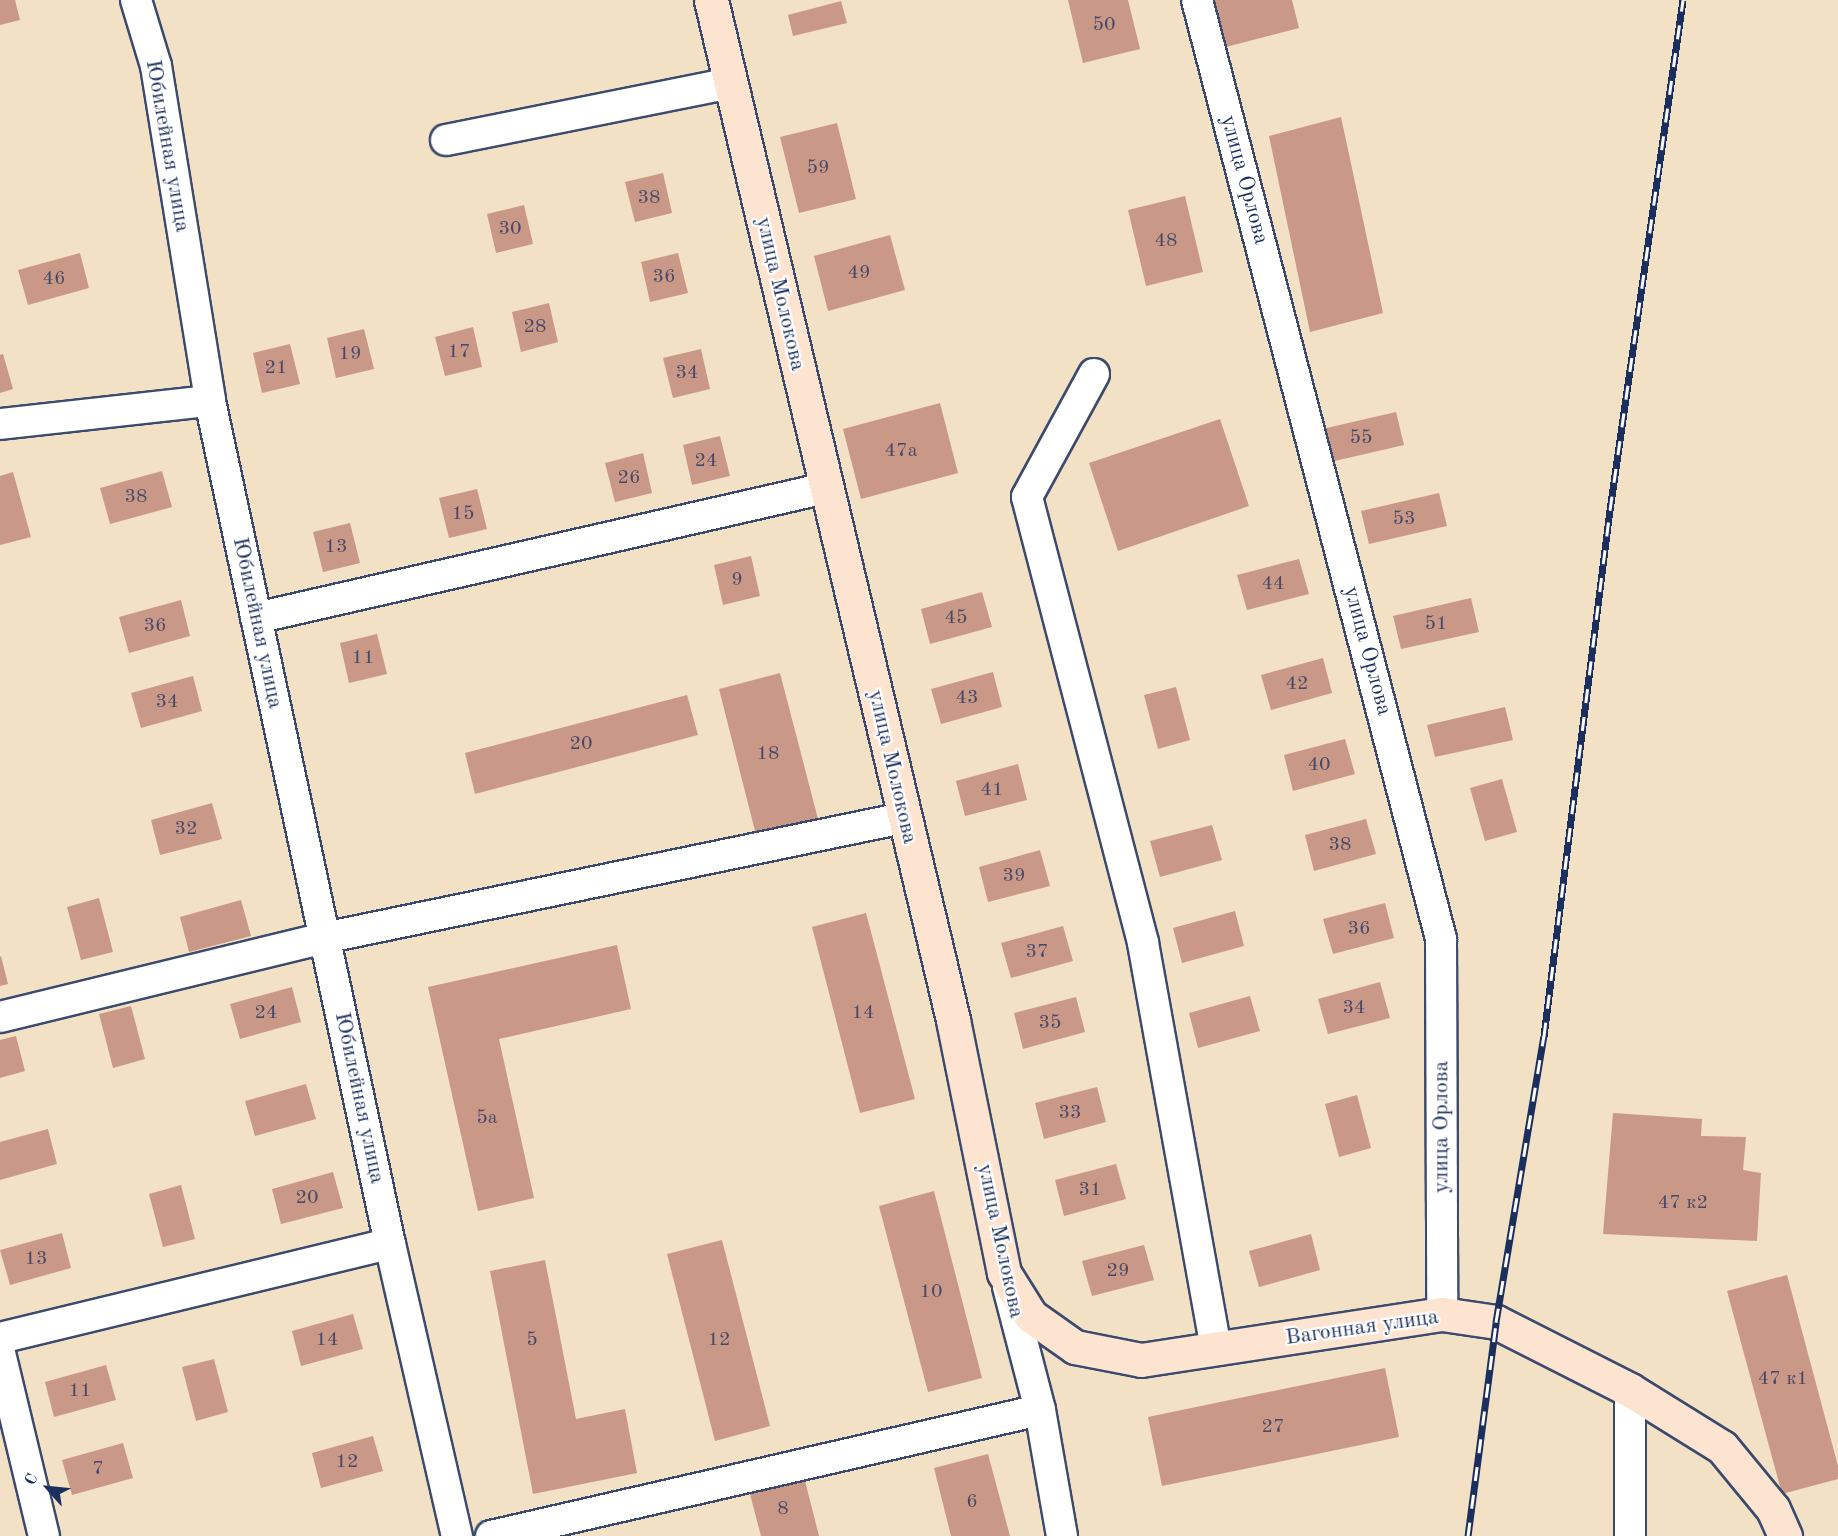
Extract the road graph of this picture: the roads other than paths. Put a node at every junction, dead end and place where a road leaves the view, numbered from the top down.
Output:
1 (136, 0) edge
2 (711, 0) edge
3 (1197, 0) edge
4 (730, 82) junction
5 (446, 140) dead end
6 (1094, 374) dead end
7 (210, 400) junction
8 (0, 424) edge
9 (826, 488) junction
10 (256, 618) junction
11 (903, 818) junction
12 (324, 938) junction
13 (0, 1017) edge
14 (390, 1244) junction
15 (1004, 1273) junction
16 (1442, 1314) junction
17 (0, 1338) edge
18 (1216, 1350) junction
19 (0, 1353) edge
20 (1630, 1390) junction
21 (1040, 1410) junction
22 (44, 1536) edge
23 (457, 1536) edge
24 (490, 1536) edge
25 (1062, 1536) edge
26 (1630, 1536) edge
27 (1785, 1536) edge

1 - 7 street, Юбилейная улица
2 - 4 street, улица Молокова
3 - 16 street, улица Орлова
4 - 5 street
4 - 9 street, улица Молокова
6 - 18 street
7 - 8 street
7 - 10 street, Юбилейная улица
9 - 10 street
9 - 11 street, улица Молокова
10 - 12 street, Юбилейная улица
11 - 12 street
11 - 15 street, улица Молокова
12 - 13 street
12 - 14 street, Юбилейная улица
14 - 17 street
14 - 23 street, Юбилейная улица
15 - 18 street, Вагонная улица
15 - 21 street, улица Молокова
16 - 18 street, Вагонная улица
16 - 20 street, Вагонная улица
19 - 22 street
20 - 26 street
20 - 27 street, Вагонная улица
21 - 24 street
21 - 25 street, улица Молокова

